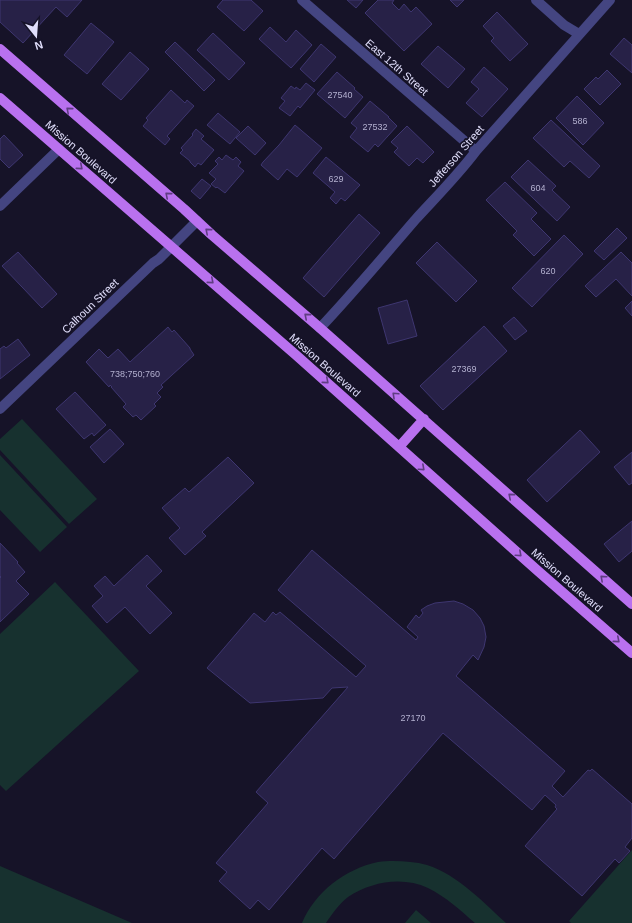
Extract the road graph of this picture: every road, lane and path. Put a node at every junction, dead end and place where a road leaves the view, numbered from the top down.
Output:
1 (302, 0) edge
2 (536, 0) edge
3 (610, 0) edge
4 (579, 34) junction
5 (0, 49) edge
6 (0, 98) edge
7 (59, 150) junction
8 (476, 151) junction
9 (0, 206) edge
10 (197, 221) junction
11 (171, 246) junction
12 (320, 328) junction
13 (0, 409) edge
14 (424, 419) junction
15 (399, 447) junction
16 (632, 604) edge
17 (632, 653) edge

1 - 8 street, East 12th Street
2 - 4 street
3 - 4 street, Jefferson Street
4 - 8 street, Jefferson Street
10 -> 5 main road
6 - 7 main road, Mission Boulevard
7 - 9 street
7 -> 11 main road, Mission Boulevard
8 - 12 street, Jefferson Street
10 - 11 street, Calhoun Street
12 -> 10 main road
11 - 13 street, Calhoun Street
11 -> 15 main road, Mission Boulevard
14 -> 12 main road
14 - 15 main road
16 -> 14 main road
15 -> 17 main road, Mission Boulevard

